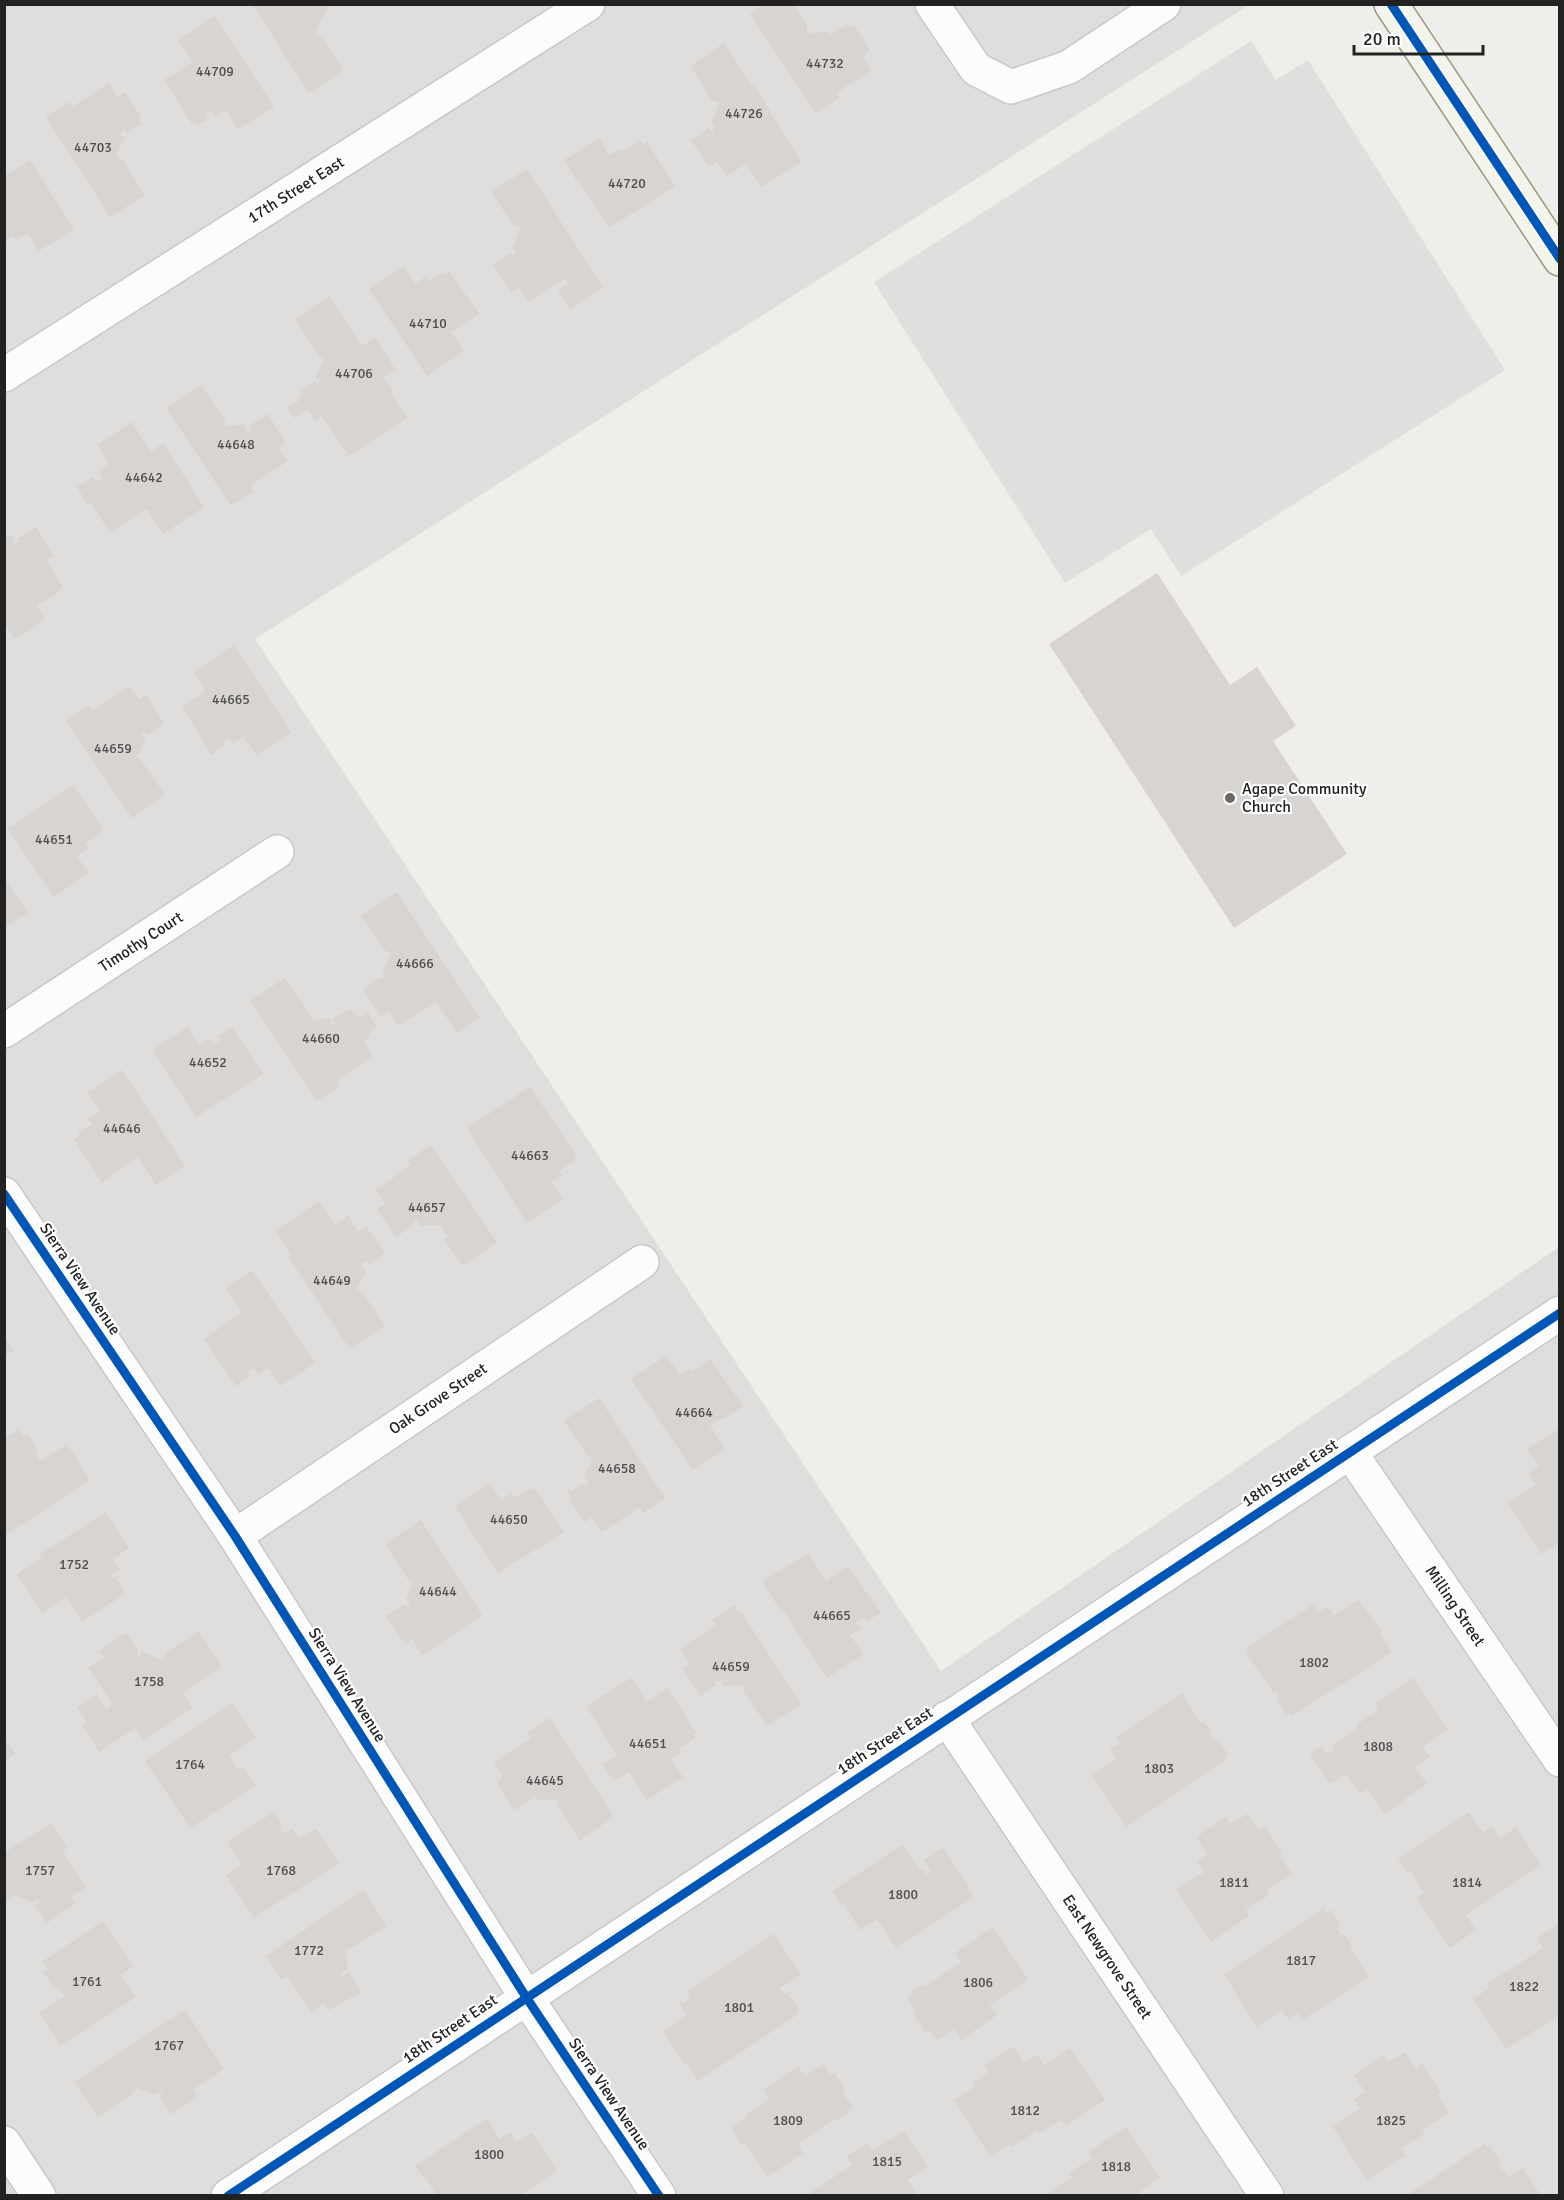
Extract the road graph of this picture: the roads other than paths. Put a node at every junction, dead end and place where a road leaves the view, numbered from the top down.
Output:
1 (588, 4) edge
2 (932, 4) edge
3 (1164, 4) edge
4 (1391, 4) edge
5 (1560, 259) edge
6 (4, 375) edge
7 (277, 852) dead end
8 (4, 1031) edge
9 (4, 1194) edge
10 (642, 1262) dead end
11 (1560, 1313) edge
12 (1350, 1452) junction
13 (235, 1536) junction
14 (947, 1718) junction
15 (1560, 1761) edge
16 (526, 1997) junction
17 (4, 2143) edge
18 (39, 2196) edge
19 (228, 2196) edge
20 (659, 2196) edge
21 (1267, 2196) edge

1 - 6 street, 17th Street East
2 - 3 street
4 - 5 main road
7 - 8 street, Timothy Court
9 - 13 street, Sierra View Avenue
10 - 13 street, Oak Grove Street
11 - 12 street, 18th Street East
12 - 14 street, 18th Street East
12 - 15 street, Milling Street
13 - 16 street, Sierra View Avenue
14 - 16 street, 18th Street East
14 - 21 street, East Newgrove Street
16 - 19 street, 18th Street East
16 - 20 street, Sierra View Avenue
17 - 18 street

